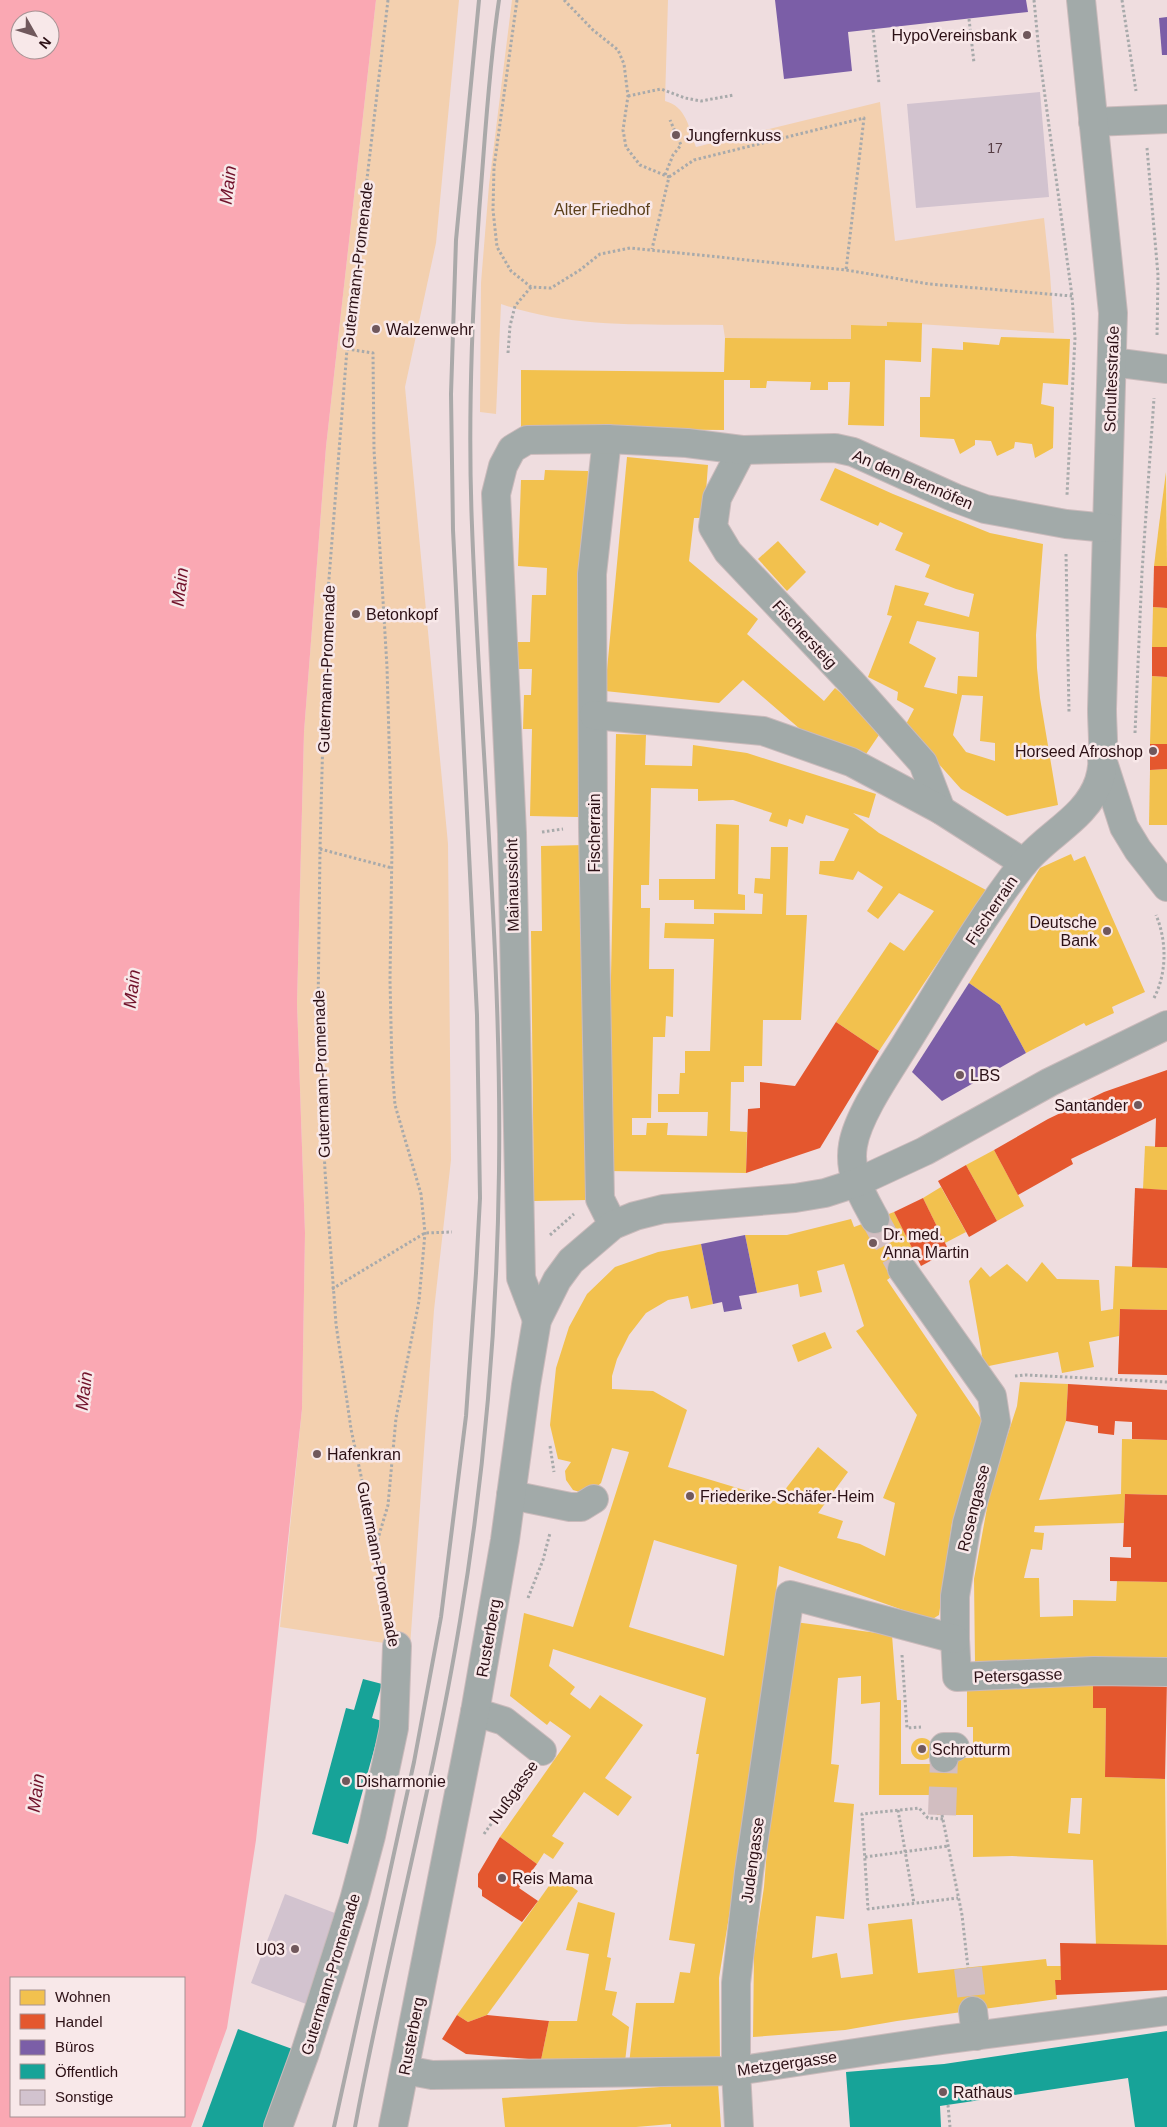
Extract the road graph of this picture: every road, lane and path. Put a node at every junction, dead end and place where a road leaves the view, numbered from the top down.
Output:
1 (388, 0) edge
2 (517, 0) edge
3 (564, 0) edge
4 (1034, 0) edge
5 (1081, 0) edge
6 (1122, 0) edge
7 (969, 19) dead end
8 (873, 30) dead end
9 (974, 63) dead end
10 (879, 82) dead end
11 (734, 95) dead end
12 (628, 96) junction
13 (1154, 119) edge
14 (670, 120) dead end
15 (1094, 122) junction
16 (665, 175) junction
17 (670, 177) junction
18 (652, 249) junction
19 (846, 270) junction
20 (530, 287) junction
21 (1072, 296) junction
22 (347, 348) junction
23 (508, 353) dead end
24 (1112, 362) junction
25 (1162, 368) edge
26 (607, 439) junction
27 (512, 450) joint
28 (742, 450) junction
29 (1066, 524) junction
30 (1106, 528) junction
31 (594, 715) junction
32 (1070, 716) dead end
33 (1135, 742) dead end
34 (1102, 759) junction
35 (941, 810) junction
36 (572, 828) dead end
37 (540, 832) dead end
38 (320, 849) junction
39 (1024, 863) junction
40 (392, 868) junction
41 (1167, 887) edge
42 (1153, 910) dead end
43 (1166, 946) edge
44 (1166, 1024) edge
45 (856, 1183) junction
46 (874, 1220) tunnel mouth
47 (613, 1225) junction
48 (452, 1232) dead end
49 (425, 1233) junction
50 (902, 1269) tunnel mouth
51 (332, 1289) junction
52 (537, 1320) junction
53 (982, 1380) junction
54 (1167, 1382) edge
55 (511, 1495) junction
56 (594, 1499) dead end
57 (377, 1542) junction
58 (899, 1625) junction
59 (955, 1639) junction
60 (397, 1646) joint
61 (1167, 1672) edge
62 (475, 1712) junction
63 (906, 1717) dead end
64 (542, 1751) joint
65 (898, 1810) junction
66 (484, 1834) dead end
67 (948, 1846) junction
68 (906, 1852) junction
69 (865, 1857) junction
70 (958, 1898) junction
71 (914, 1903) junction
72 (968, 1968) tunnel mouth
73 (1167, 2011) edge
74 (405, 2070) junction
75 (736, 2072) junction
76 (948, 2105) dead end
77 (278, 2127) edge
78 (393, 2127) edge
79 (739, 2127) edge
80 (950, 2127) edge

1 - 22 path, Gutermann-Promenade
2 - 20 path
3 - 12 path
4 - 21 path
5 - 15 street, Schultesstraße
6 - 13 path
7 - 9 path
8 - 10 path
11 - 12 path
12 - 16 path
13 - 15 street
13 - 25 path
14 - 16 path
15 - 24 street, Schultesstraße
16 - 17 path
17 - 18 path
17 - 19 path
18 - 19 path
18 - 20 path
19 - 21 path
20 - 23 path
21 - 29 path
22 - 38 path, Gutermann-Promenade
22 - 40 path
24 - 25 street
24 - 30 street, Schultesstraße
25 - 33 path
26 - 27 street, An den Brennöfen
26 - 28 street, An den Brennöfen
26 - 31 street, Fischerrain
27 - 52 street, Mainaussicht
28 - 29 street, An den Brennöfen
28 - 35 street, Fischersteig
29 - 30 street, An den Brennöfen
29 - 32 path
30 - 34 street, Schultesstraße
31 - 35 street
31 - 47 street, Fischerrain
34 - 39 street, Fischerrain
34 - 41 street
35 - 39 street
36 - 37 path
38 - 40 path
38 - 51 path, Gutermann-Promenade
39 - 45 street, Fischerrain
40 - 49 path
42 - 43 path
43 - 44 path
44 - 45 street
45 - 46 street
45 - 47 street, Rusterberg
47 - 52 street, Rusterberg
48 - 49 path
49 - 51 path
49 - 57 path
50 - 53 street, Rosengasse
51 - 57 path, Gutermann-Promenade
52 - 55 street, Rusterberg
53 - 54 path
53 - 59 street, Rosengasse
55 - 56 street
55 - 62 street, Rusterberg
57 - 60 path, Gutermann-Promenade
58 - 59 street
58 - 63 path
58 - 75 street, Judengasse
59 - 61 street, Petersgasse
60 - 77 street, Gutermann-Promenade
62 - 64 street, Nußgasse
62 - 74 street, Rusterberg
64 - 66 path, Nußgasse
65 - 67 path
65 - 68 path
65 - 69 path
67 - 68 path
67 - 70 path
68 - 69 path
68 - 71 path
69 - 71 path
70 - 71 path
70 - 72 path
73 - 75 street, Metzgergasse
74 - 75 street, Metzgergasse
74 - 78 street, Rusterberg
75 - 79 street, Judengasse
76 - 80 path

